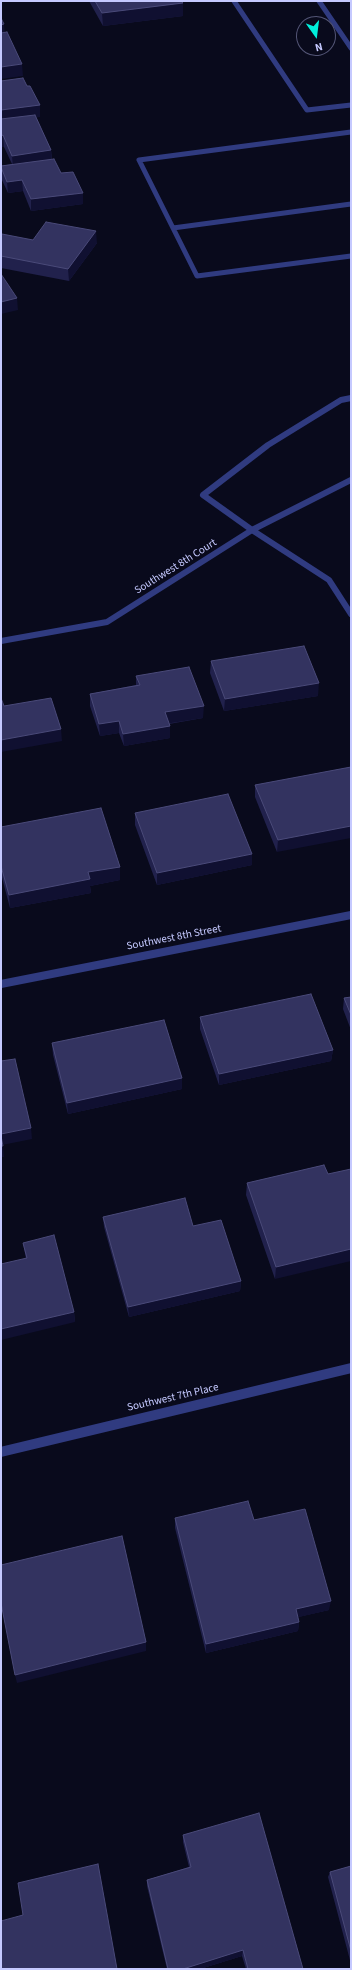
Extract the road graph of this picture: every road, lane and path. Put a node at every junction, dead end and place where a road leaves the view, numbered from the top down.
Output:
1 (234, 1) edge
2 (319, 1) edge
3 (351, 48) edge
4 (351, 104) edge
5 (351, 132) edge
6 (351, 204) edge
7 (172, 228) junction
8 (351, 256) edge
9 (351, 398) edge
10 (351, 480) edge
11 (252, 530) junction
12 (351, 614) edge
13 (1, 640) edge
14 (351, 914) edge
15 (1, 984) edge
16 (351, 1368) edge
17 (1, 1452) edge

1 - 4 street
2 - 3 street
5 - 7 street
6 - 7 street
7 - 8 street
9 - 11 street
10 - 11 street, Southwest 8th Court
11 - 12 street
11 - 13 street, Southwest 8th Court
14 - 15 street, Southwest 8th Street
16 - 17 street, Southwest 7th Place

